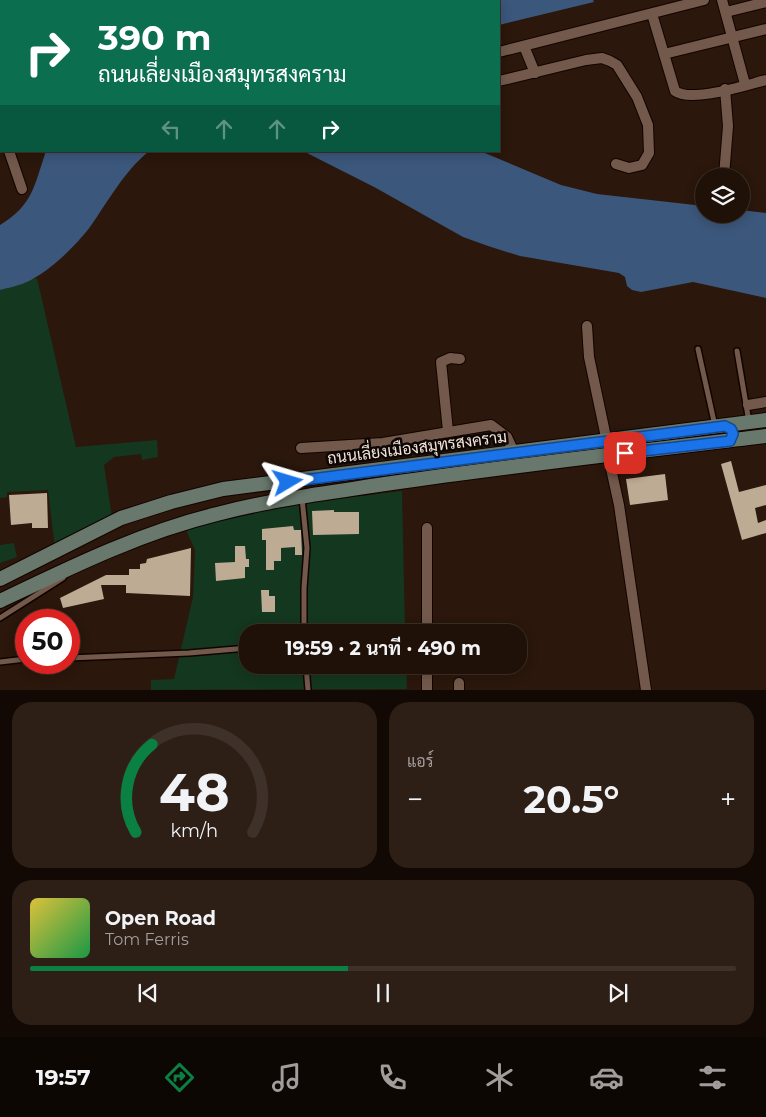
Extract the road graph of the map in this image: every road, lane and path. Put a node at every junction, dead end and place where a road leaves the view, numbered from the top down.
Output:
1 (704, 0) edge
2 (722, 0) edge
3 (766, 2) edge
4 (726, 12) junction
5 (652, 14) junction
6 (766, 29) edge
7 (732, 38) junction
8 (524, 46) junction
9 (500, 52) edge
10 (664, 54) junction
11 (534, 73) junction
12 (766, 80) edge
13 (500, 81) edge
14 (745, 84) junction
15 (725, 89) junction
16 (9, 152) edge
17 (616, 164) dead end
18 (725, 168) edge
19 (22, 188) dead end
20 (587, 326) dead end
21 (698, 349) dead end
22 (737, 351) dead end
23 (460, 359) dead end
24 (766, 402) edge
25 (748, 404) junction
26 (766, 420) edge
27 (749, 423) junction
28 (721, 427) junction
29 (448, 431) junction
30 (766, 436) edge
31 (752, 438) junction
32 (730, 441) junction
33 (301, 448) dead end
34 (607, 448) junction
35 (514, 452) junction
36 (302, 497) junction
37 (427, 528) dead end
38 (140, 538) junction
39 (0, 579) edge
40 (0, 601) edge
41 (0, 618) edge
42 (304, 624) edge
43 (427, 624) edge
44 (239, 649) edge
45 (80, 658) edge
46 (15, 660) edge
47 (0, 662) edge
48 (307, 674) edge
49 (427, 674) edge
50 (308, 690) edge
51 (427, 690) edge
52 (646, 690) edge

1 - 5 street
2 - 4 street
3 - 4 street
4 - 7 street
5 - 8 street
5 - 10 street
6 - 7 street
7 - 10 street
7 - 14 street
8 - 9 street
8 - 11 street
10 - 15 street
11 - 13 street
11 - 17 street
12 - 14 street
14 - 15 street
15 - 18 street
16 - 19 street
20 - 34 street
21 - 28 lane
22 - 25 lane
23 - 29 street
24 - 25 street
25 - 27 lane
26 - 27 main road, ถนนเลี่ยงเมืองสมุทรสงคราม
27 - 28 main road, ถนนเลี่ยงเมืองสมุทรสงคราม
27 - 31 main road
28 - 32 main road
28 - 34 main road, ถนนเลี่ยงเมืองสมุทรสงคราม
29 - 33 street
29 - 35 street
30 - 31 main road, ถนนเลี่ยงเมืองสมุทรสงคราม
31 - 32 main road, ถนนเลี่ยงเมืองสมุทรสงคราม
32 - 34 main road, ถนนเลี่ยงเมืองสมุทรสงคราม
34 - 35 main road, ถนนเลี่ยงเมืองสมุทรสงคราม
34 - 36 main road, ถนนเลี่ยงเมืองสมุทรสงคราม
34 - 52 street
35 - 39 main road, ถนนเลี่ยงเมืองสมุทรสงคราม
36 - 38 main road, ถนนเลี่ยงเมืองสมุทรสงคราม
36 - 42 lane
37 - 43 street
38 - 40 main road, ถนนเลี่ยงเมืองสมุทรสงคราม
38 - 41 lane
44 - 45 lane
46 - 47 lane
48 - 50 lane
49 - 51 street

